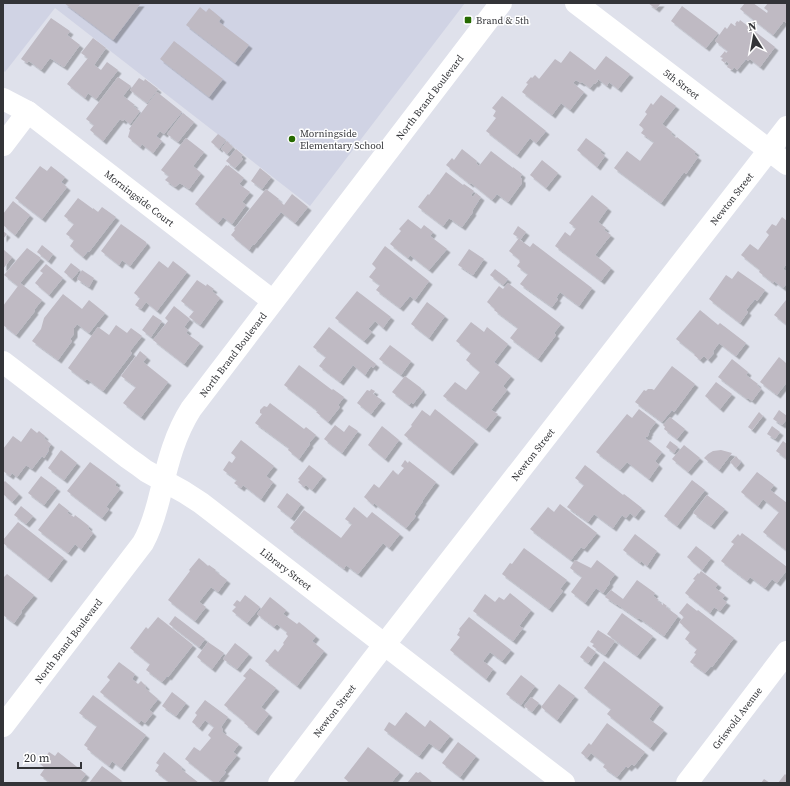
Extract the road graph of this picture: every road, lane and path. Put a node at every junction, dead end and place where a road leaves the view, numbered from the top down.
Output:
1 (502, 3) edge
2 (576, 3) edge
3 (3, 100) edge
4 (28, 112) junction
5 (787, 127) edge
6 (3, 145) edge
7 (769, 151) junction
8 (787, 164) edge
9 (273, 301) junction
10 (3, 362) edge
11 (164, 480) junction
12 (384, 645) junction
13 (787, 652) edge
14 (3, 726) edge
15 (279, 783) edge
16 (564, 783) edge
17 (687, 783) edge

1 - 9 street, North Brand Boulevard
2 - 7 street, 5th Street
3 - 4 street, Morningside Court
4 - 6 street
4 - 9 street, Morningside Court
5 - 7 street, Newton Street
7 - 8 street, 5th Street
7 - 12 street, Newton Street
9 - 11 street, North Brand Boulevard
10 - 11 street, Library Street
11 - 12 street, Library Street
11 - 14 street, North Brand Boulevard
12 - 15 street, Newton Street
12 - 16 street, Library Street
13 - 17 street, Griswold Avenue

